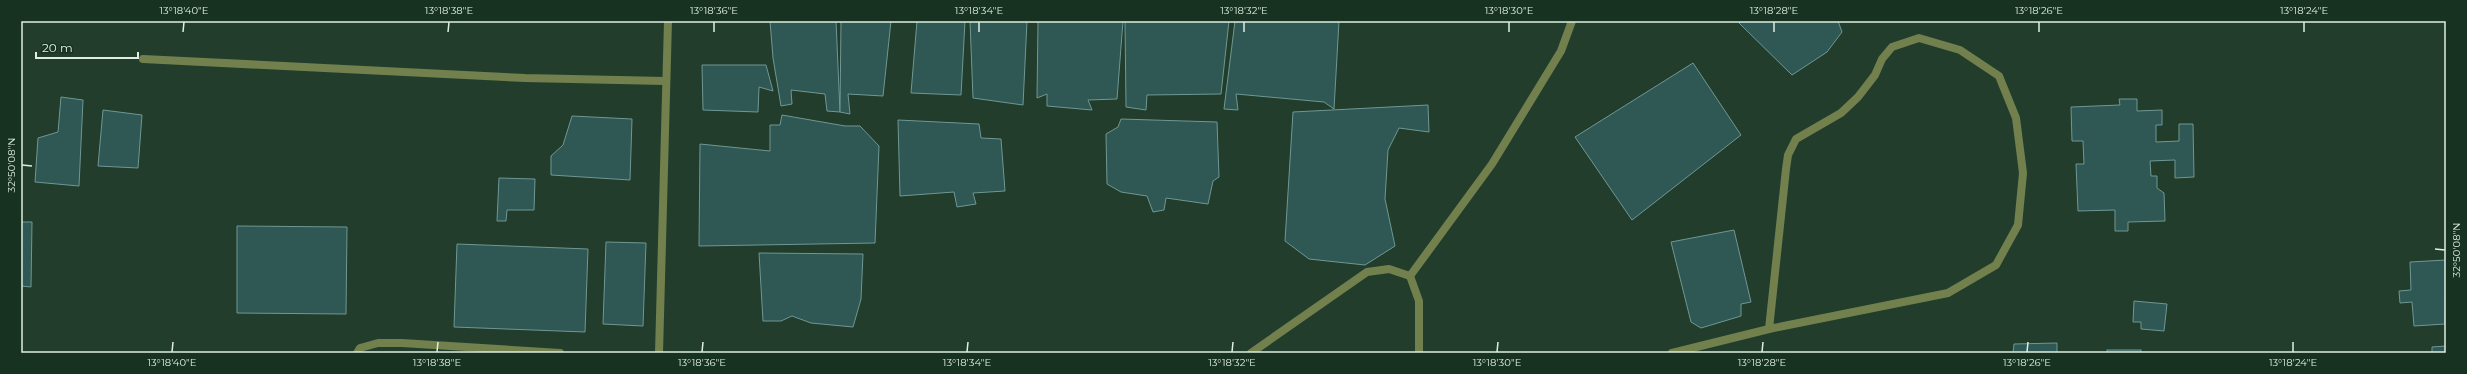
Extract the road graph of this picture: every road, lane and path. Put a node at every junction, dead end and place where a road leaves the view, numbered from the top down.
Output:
1 (668, 21) edge
2 (1572, 21) edge
3 (143, 59) dead end
4 (665, 81) junction
5 (1410, 276) junction
6 (1769, 329) junction
7 (357, 353) edge
8 (560, 353) edge
9 (659, 353) edge
10 (1251, 353) edge
11 (1419, 353) edge
12 (1672, 353) edge

1 - 4 street
2 - 5 street
3 - 4 street
4 - 9 street
5 - 10 street
5 - 11 street
6 - 6 street
6 - 12 street
7 - 8 street

